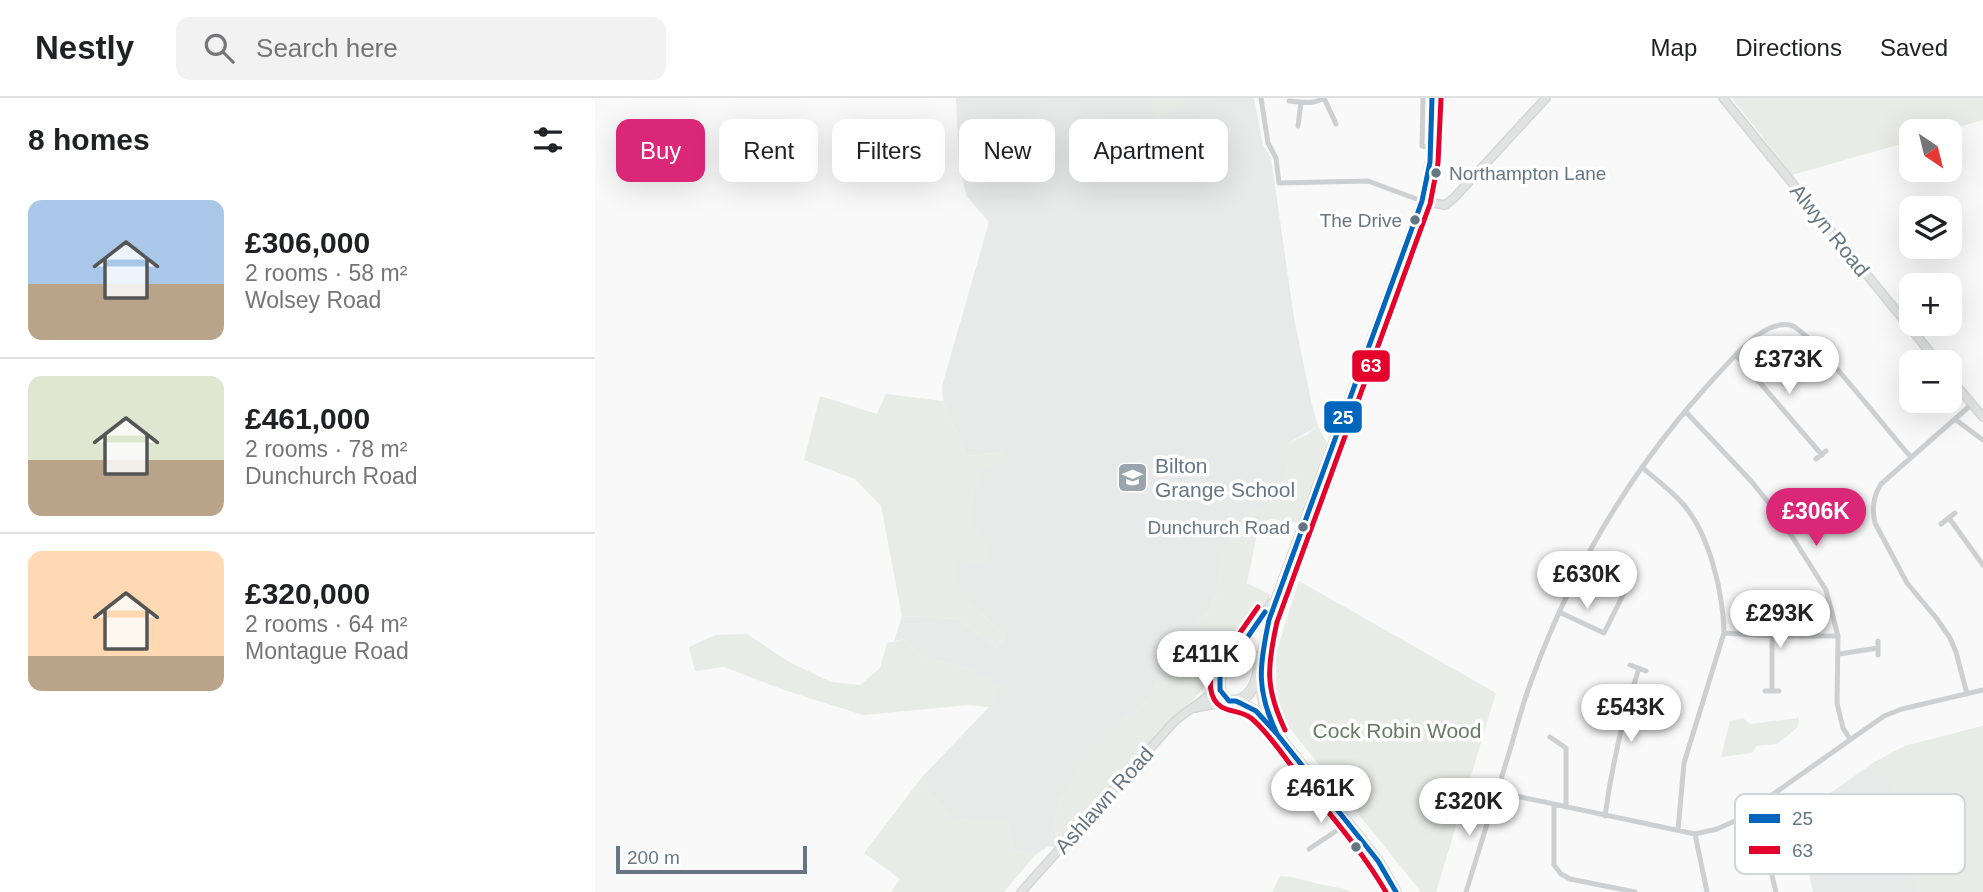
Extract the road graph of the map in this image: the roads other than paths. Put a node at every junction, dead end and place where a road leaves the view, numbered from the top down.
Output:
1 (1261, 98) edge
2 (1324, 98) edge
3 (1423, 98) edge
4 (1432, 98) edge
5 (1546, 98) edge
6 (1723, 98) edge
7 (1289, 101) dead end
8 (1301, 102) junction
9 (1336, 124) dead end
10 (1298, 126) dead end
11 (1432, 148) junction
12 (1422, 201) junction
13 (1928, 350) edge
14 (1736, 355) junction
15 (1962, 392) edge
16 (1972, 404) junction
17 (1685, 411) junction
18 (1983, 417) edge
19 (1956, 419) junction
20 (1983, 440) edge
21 (1911, 457) junction
22 (1816, 460) dead end
23 (1642, 467) junction
24 (1955, 513) dead end
25 (1949, 519) junction
26 (1941, 524) dead end
27 (1983, 565) edge
28 (1632, 577) dead end
29 (1277, 595) junction
30 (1559, 612) junction
31 (1724, 633) junction
32 (1772, 636) junction
33 (1838, 636) junction
34 (1878, 641) dead end
35 (1839, 654) junction
36 (1233, 658) junction
37 (1260, 661) junction
38 (1630, 665) dead end
39 (1639, 668) junction
40 (1646, 671) dead end
41 (1259, 672) junction
42 (1218, 685) junction
43 (1983, 690) edge
44 (1765, 691) dead end
45 (1966, 694) junction
46 (1233, 701) junction
47 (1189, 710) junction
48 (1277, 734) junction
49 (1550, 737) dead end
50 (1850, 739) junction
51 (1497, 792) junction
52 (1772, 794) edge
53 (1554, 805) junction
54 (1566, 807) junction
55 (1605, 816) junction
56 (1735, 821) edge
57 (1348, 823) junction
58 (1678, 830) junction
59 (1695, 834) junction
60 (1309, 849) dead end
61 (1772, 874) edge
62 (1021, 892) edge
63 (1396, 892) edge
64 (1467, 892) edge
65 (1635, 892) edge
66 (1707, 892) edge
67 (1776, 892) edge

1 - 12 street
2 - 8 street
2 - 9 street
3 - 11 street
4 - 11 main road
5 - 12 street
6 - 13 street, Alwyn Road
7 - 8 street
8 - 10 street
11 - 12 main road
12 - 29 main road
14 - 17 street
14 - 21 street
14 - 22 street
15 - 16 street
16 - 18 street
16 - 19 street
17 - 23 street
17 - 33 street
19 - 20 street
19 - 21 street
21 - 45 street
23 - 30 street
23 - 31 street
24 - 25 street
25 - 26 street
25 - 27 street
28 - 30 street
29 - 36 main road
29 - 37 main road
30 - 51 street
31 - 32 street
31 - 58 street
32 - 33 street
32 - 44 street
33 - 35 street
34 - 35 street
35 - 50 street
36 - 37 highway
36 - 42 highway
37 - 41 highway
38 - 39 street
39 - 40 street
39 - 55 street
41 - 46 highway
41 - 48 highway
42 - 46 highway
42 - 47 street, Ashlawn Road
43 - 45 street
45 - 50 street
46 - 47 street
46 - 48 highway
47 - 62 street, Ashlawn Road
48 - 57 highway
49 - 54 street
50 - 52 street
51 - 53 street
51 - 64 street
53 - 54 street
53 - 65 street
54 - 55 street
55 - 58 street
56 - 59 street
57 - 60 street
57 - 63 highway
58 - 59 street
59 - 66 street
61 - 67 street

